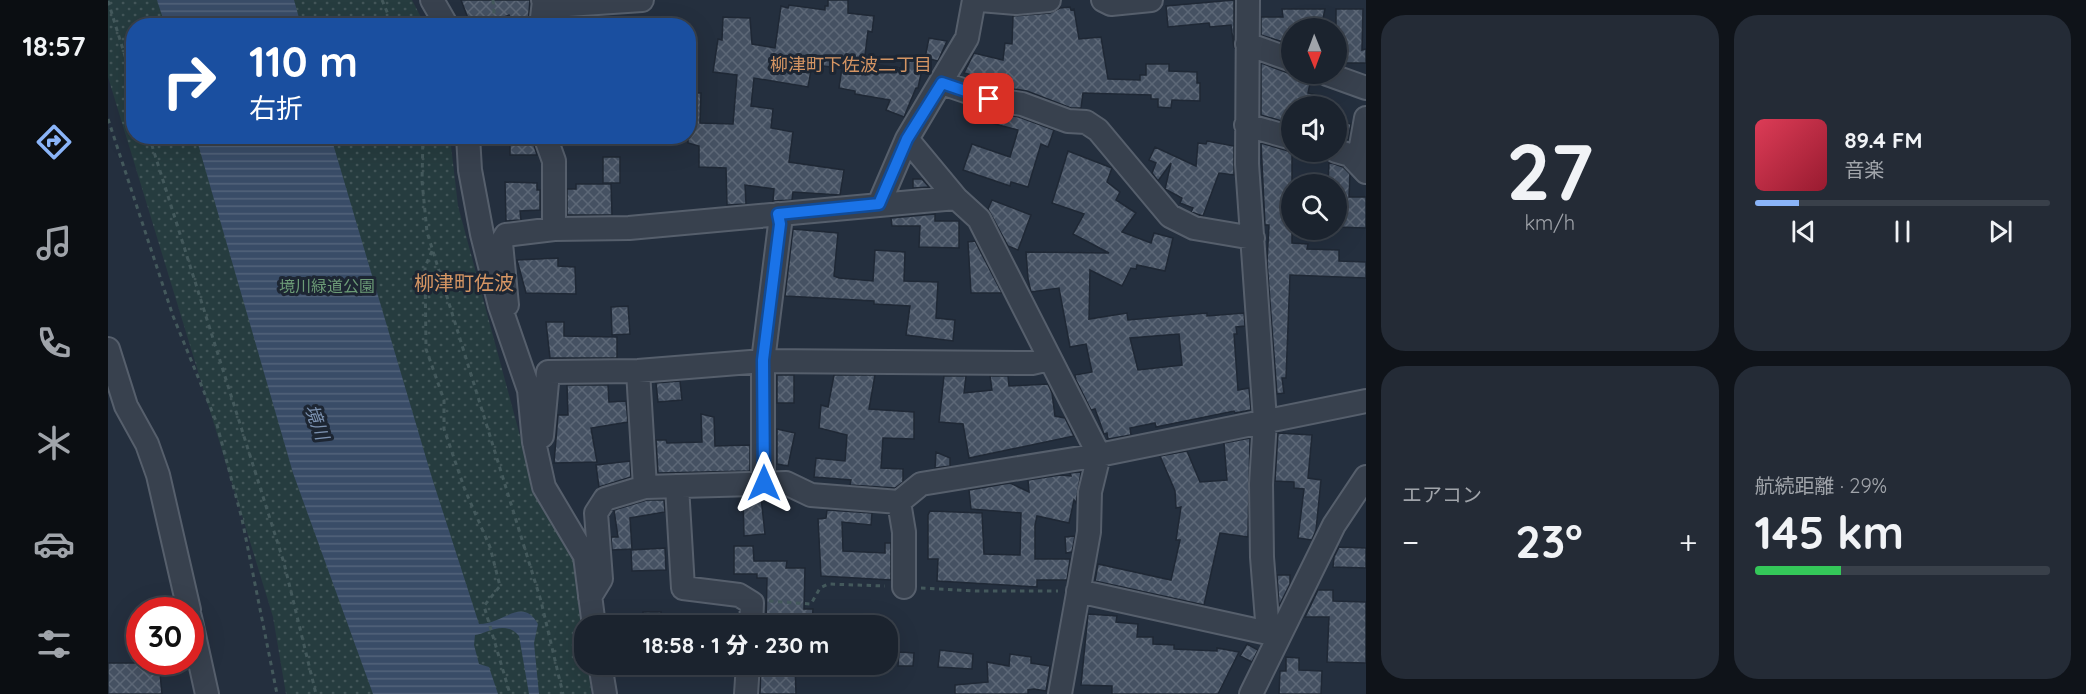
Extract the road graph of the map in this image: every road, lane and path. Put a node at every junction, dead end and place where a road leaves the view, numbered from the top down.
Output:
1 (382, 0) edge
2 (432, 0) edge
3 (493, 0) edge
4 (544, 0) edge
5 (642, 0) edge
6 (974, 0) edge
7 (980, 0) edge
8 (1049, 0) edge
9 (1103, 0) edge
10 (1151, 0) edge
11 (1248, 0) edge
12 (108, 1) edge
13 (390, 18) edge
14 (442, 18) edge
15 (494, 18) edge
16 (542, 18) edge
17 (1247, 44) junction
18 (1281, 56) edge
19 (126, 59) edge
20 (1347, 81) edge
21 (942, 83) junction
22 (1366, 88) edge
23 (1366, 118) edge
24 (108, 119) edge
25 (1246, 125) junction
26 (1281, 135) edge
27 (907, 139) junction
28 (152, 144) edge
29 (423, 144) edge
30 (468, 144) edge
31 (547, 144) edge
32 (1347, 154) edge
33 (1362, 167) edge
34 (956, 198) junction
35 (879, 204) junction
36 (778, 214) junction
37 (554, 229) junction
38 (1253, 238) junction
39 (433, 249) junction
40 (500, 306) junction
41 (108, 349) edge
42 (1049, 359) junction
43 (763, 360) junction
44 (638, 371) junction
45 (1366, 401) edge
46 (1265, 420) junction
47 (534, 442) junction
48 (1100, 455) junction
49 (1366, 477) edge
50 (764, 483) junction
51 (677, 486) junction
52 (645, 487) junction
53 (899, 502) junction
54 (904, 587) dead end
55 (1078, 591) junction
56 (186, 597) edge
57 (590, 597) junction
58 (592, 615) edge
59 (751, 615) edge
60 (1274, 635) junction
61 (203, 675) edge
62 (602, 675) edge
63 (747, 675) edge
64 (207, 694) edge
65 (277, 694) edge
66 (316, 694) edge
67 (510, 694) edge
68 (563, 694) edge
69 (605, 694) edge
70 (746, 694) edge
71 (1060, 694) edge
72 (1251, 694) edge

1 - 13 path
2 - 14 street
3 - 15 path
4 - 5 street
4 - 16 street
6 - 21 street
7 - 8 street
9 - 10 street
11 - 17 street
12 - 19 path
17 - 18 street
17 - 25 street
20 - 22 street
21 - 27 street
21 - 38 street
23 - 33 street
24 - 65 path
25 - 26 street
25 - 38 street
27 - 34 street
27 - 35 street
28 - 66 path
29 - 39 path
30 - 40 street
31 - 37 street
32 - 33 street
34 - 35 street
34 - 42 street
35 - 36 street
36 - 37 street
36 - 43 street
37 - 40 street
38 - 46 street
39 - 67 path
39 - 68 path
40 - 47 street
41 - 56 street
42 - 43 street
42 - 48 street
43 - 44 street
43 - 50 street
44 - 47 street
44 - 52 street
45 - 46 street
46 - 48 street
46 - 60 street
47 - 57 street
48 - 53 street
48 - 55 street
49 - 60 street
50 - 51 street
50 - 53 street
51 - 52 street
51 - 59 street
52 - 57 street
53 - 54 street
55 - 60 street
55 - 71 street
57 - 58 street
60 - 72 street
61 - 64 street
62 - 69 street
63 - 70 street

